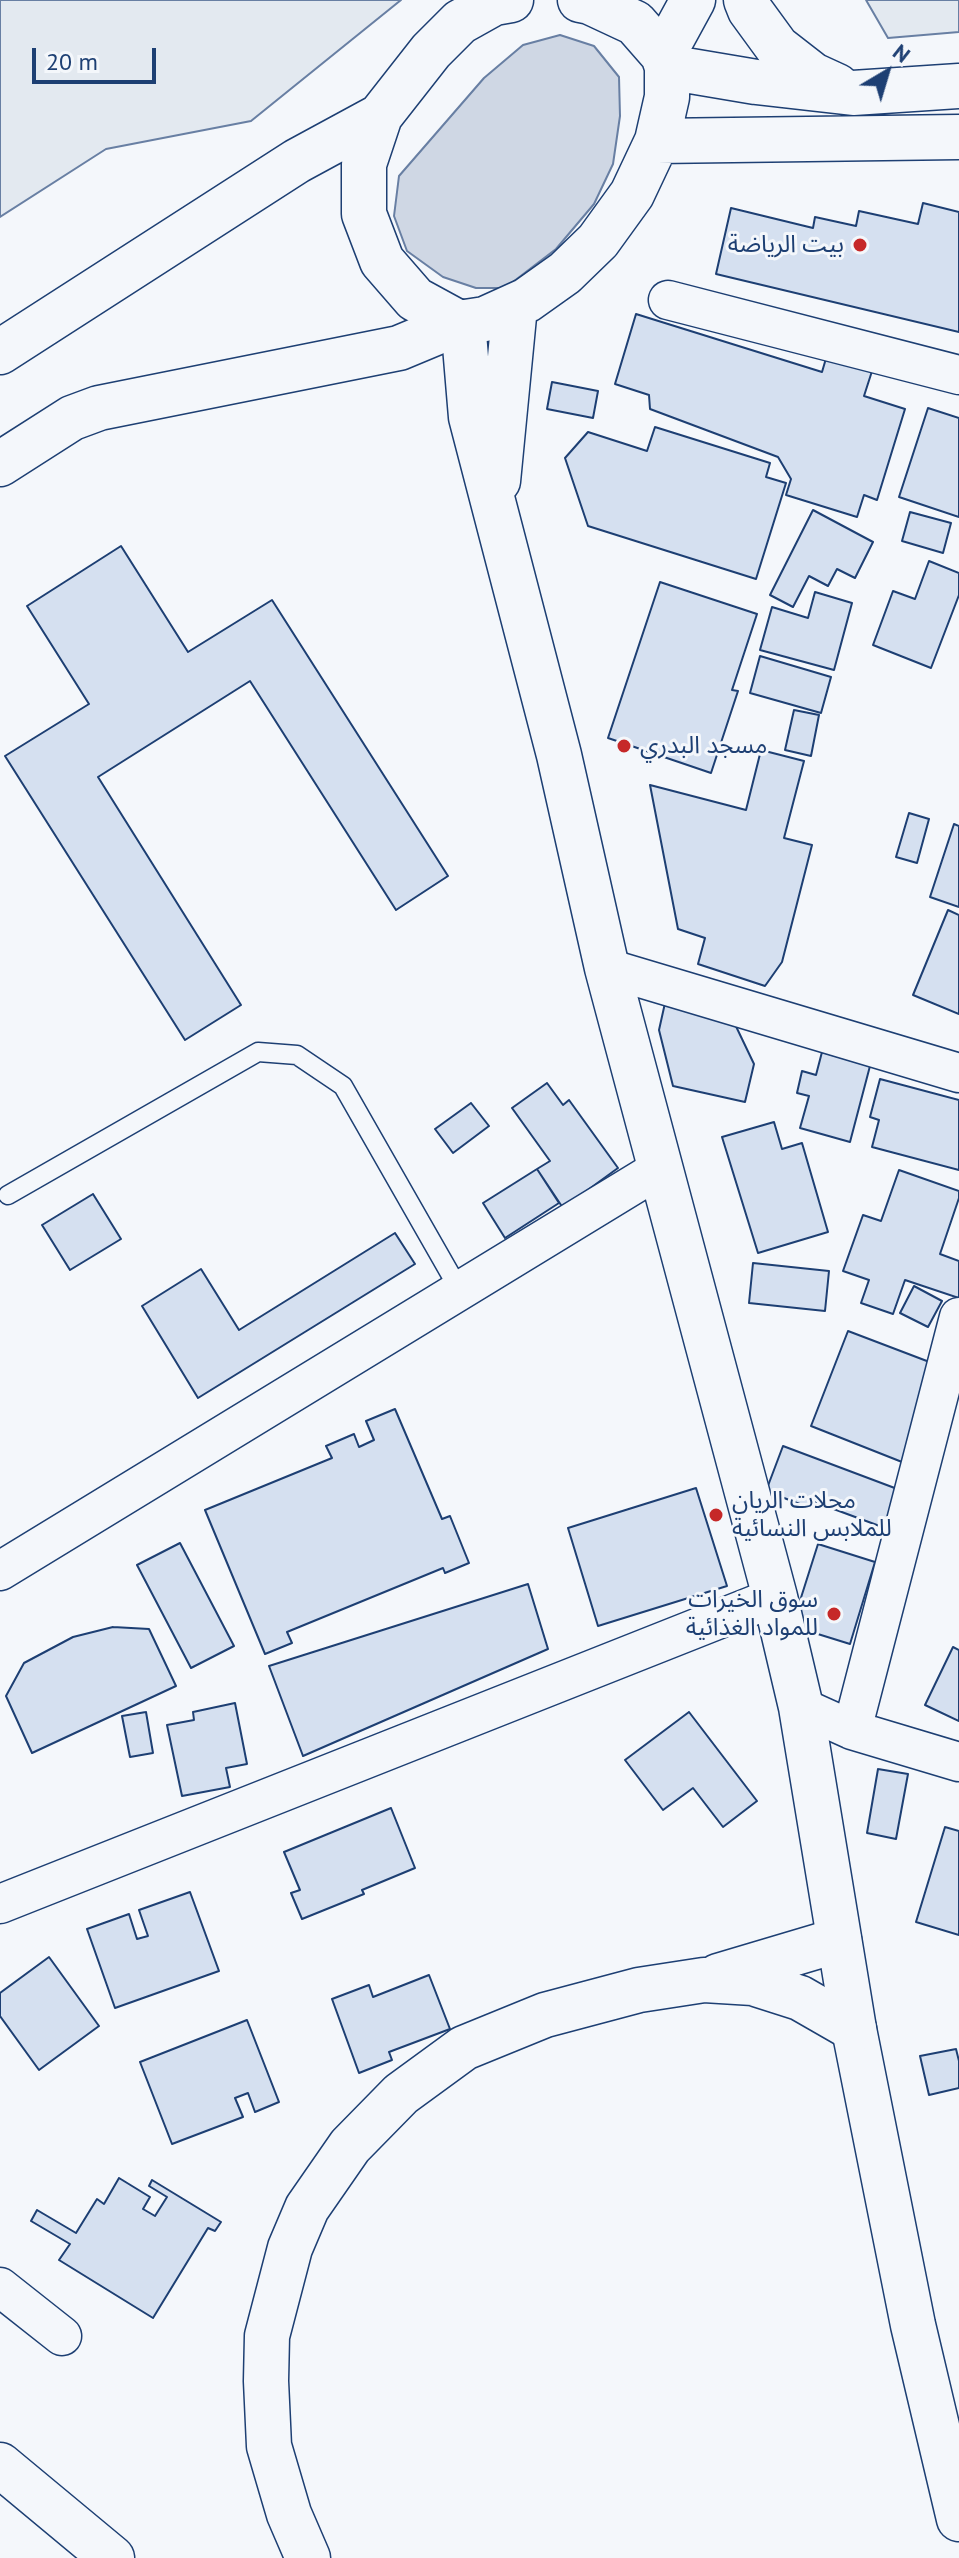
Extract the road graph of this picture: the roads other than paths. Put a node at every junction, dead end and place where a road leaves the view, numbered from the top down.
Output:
1 (580, 0) edge
2 (693, 0) edge
3 (746, 0) edge
4 (500, 1) edge
5 (665, 61) junction
6 (959, 86) edge
7 (853, 93) junction
8 (380, 116) junction
9 (959, 137) edge
10 (657, 141) junction
11 (668, 300) dead end
12 (515, 306) junction
13 (461, 322) junction
14 (0, 352) edge
15 (959, 375) edge
16 (0, 464) edge
17 (495, 515) junction
18 (607, 968) junction
19 (959, 1073) edge
20 (659, 1169) junction
21 (8, 1195) dead end
22 (460, 1291) junction
23 (959, 1317) edge
24 (0, 1571) edge
25 (775, 1597) junction
26 (801, 1707) junction
27 (852, 1730) junction
28 (959, 1762) edge
29 (0, 1904) edge
30 (839, 1940) junction
31 (704, 1980) junction
32 (854, 2029) junction
33 (0, 2287) edge
34 (62, 2336) dead end
35 (0, 2465) edge
36 (959, 2519) edge
37 (112, 2558) edge
38 (308, 2558) edge

1 - 5 main road
2 - 5 main road
3 - 7 main road
4 - 8 main road
5 - 7 main road
5 - 10 main road
6 - 7 main road
8 - 13 main road
8 - 14 main road
9 - 10 main road
10 - 12 main road
11 - 15 street
12 - 13 main road
12 - 17 main road
13 - 16 main road
13 - 17 main road
17 - 18 main road
18 - 19 street
18 - 20 main road
20 - 22 street
20 - 25 main road
21 - 22 lane
22 - 24 street
23 - 27 street
25 - 26 main road
25 - 29 street
26 - 27 street
26 - 30 main road
27 - 28 street
30 - 31 main road
30 - 32 main road
31 - 32 main road
31 - 38 main road
32 - 36 main road
33 - 34 street
35 - 37 main road

